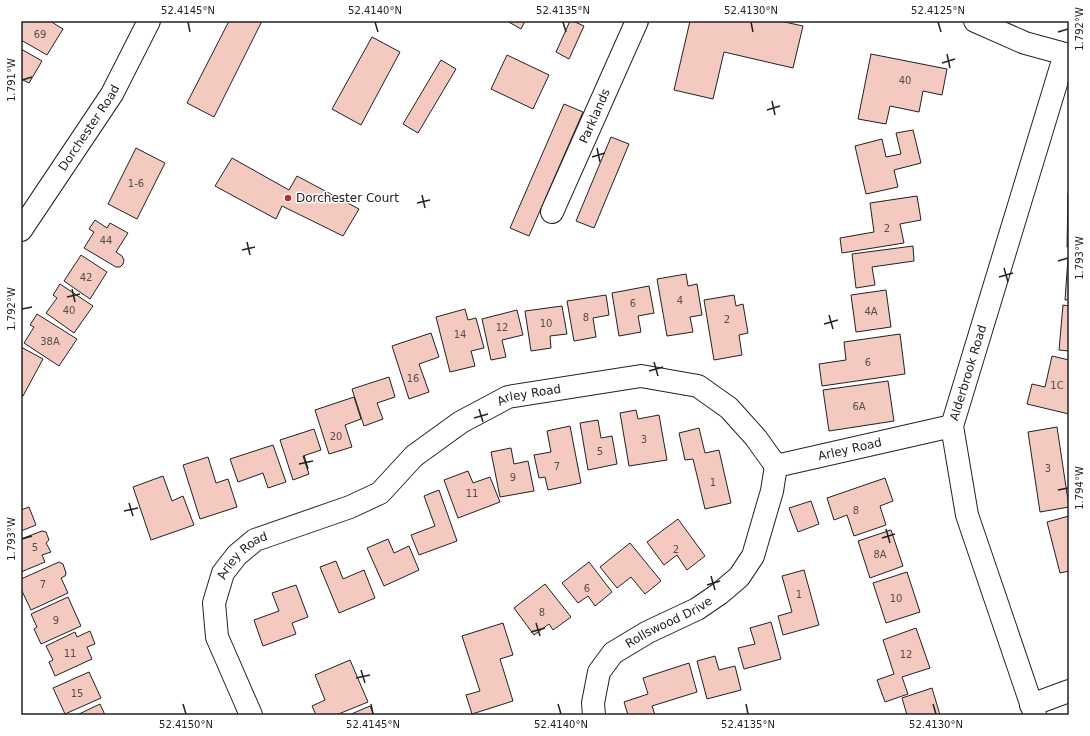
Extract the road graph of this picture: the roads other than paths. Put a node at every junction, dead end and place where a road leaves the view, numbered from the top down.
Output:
1 (149, 21) edge
2 (637, 21) edge
3 (975, 21) edge
4 (1067, 54) edge
5 (552, 212) dead end
6 (21, 230) edge
7 (952, 426) junction
8 (776, 466) junction
9 (1069, 691) edge
10 (1033, 710) edge
11 (251, 715) edge
12 (594, 715) edge

1 - 6 street, Dorchester Road
2 - 5 street, Parklands
3 - 4 street
4 - 7 street, Alderbrook Road
7 - 8 street, Arley Road
7 - 10 street, Alderbrook Road
8 - 11 street, Arley Road
8 - 12 street, Rollswood Drive
9 - 10 street

